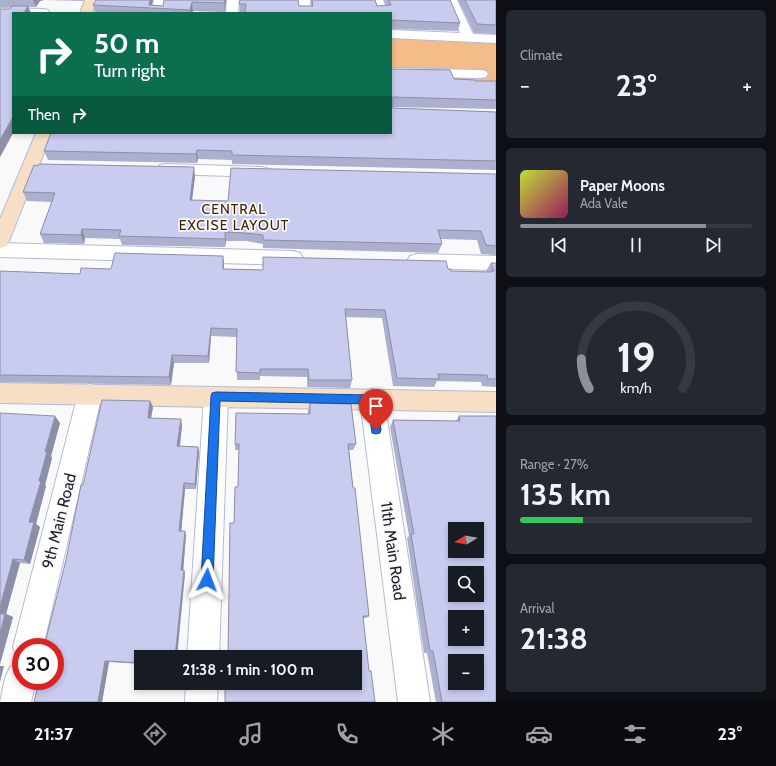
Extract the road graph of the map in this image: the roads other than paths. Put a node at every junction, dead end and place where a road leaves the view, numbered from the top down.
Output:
1 (92, 0) edge
2 (160, 0) edge
3 (233, 0) edge
4 (304, 0) edge
5 (377, 0) edge
6 (451, 0) edge
7 (0, 12) edge
8 (12, 12) edge
9 (86, 12) edge
10 (158, 12) edge
11 (232, 12) edge
12 (305, 12) edge
13 (382, 12) edge
14 (392, 34) edge
15 (468, 38) junction
16 (496, 39) edge
17 (392, 72) edge
18 (481, 74) dead end
19 (44, 134) edge
20 (149, 169) edge
21 (275, 172) edge
22 (0, 241) edge
23 (0, 250) edge
24 (307, 258) edge
25 (402, 260) edge
26 (496, 263) edge
27 (0, 393) edge
28 (90, 394) junction
29 (216, 396) junction
30 (372, 399) junction
31 (496, 402) edge
32 (30, 638) edge
33 (203, 650) edge
34 (18, 690) edge
35 (202, 690) edge
36 (15, 702) edge
37 (201, 702) edge
38 (414, 702) edge

1 - 9 street
2 - 10 street
3 - 11 street
4 - 12 street
5 - 13 street
6 - 15 street
7 - 8 street
14 - 15 street
15 - 16 street
17 - 18 street
19 - 22 street
20 - 21 street
23 - 24 street
25 - 26 street
27 - 28 street
28 - 29 street
28 - 32 street, 9th Main Road
29 - 30 street
29 - 33 street
30 - 31 street
30 - 38 street, 11th Main Road
34 - 36 street
35 - 37 street

